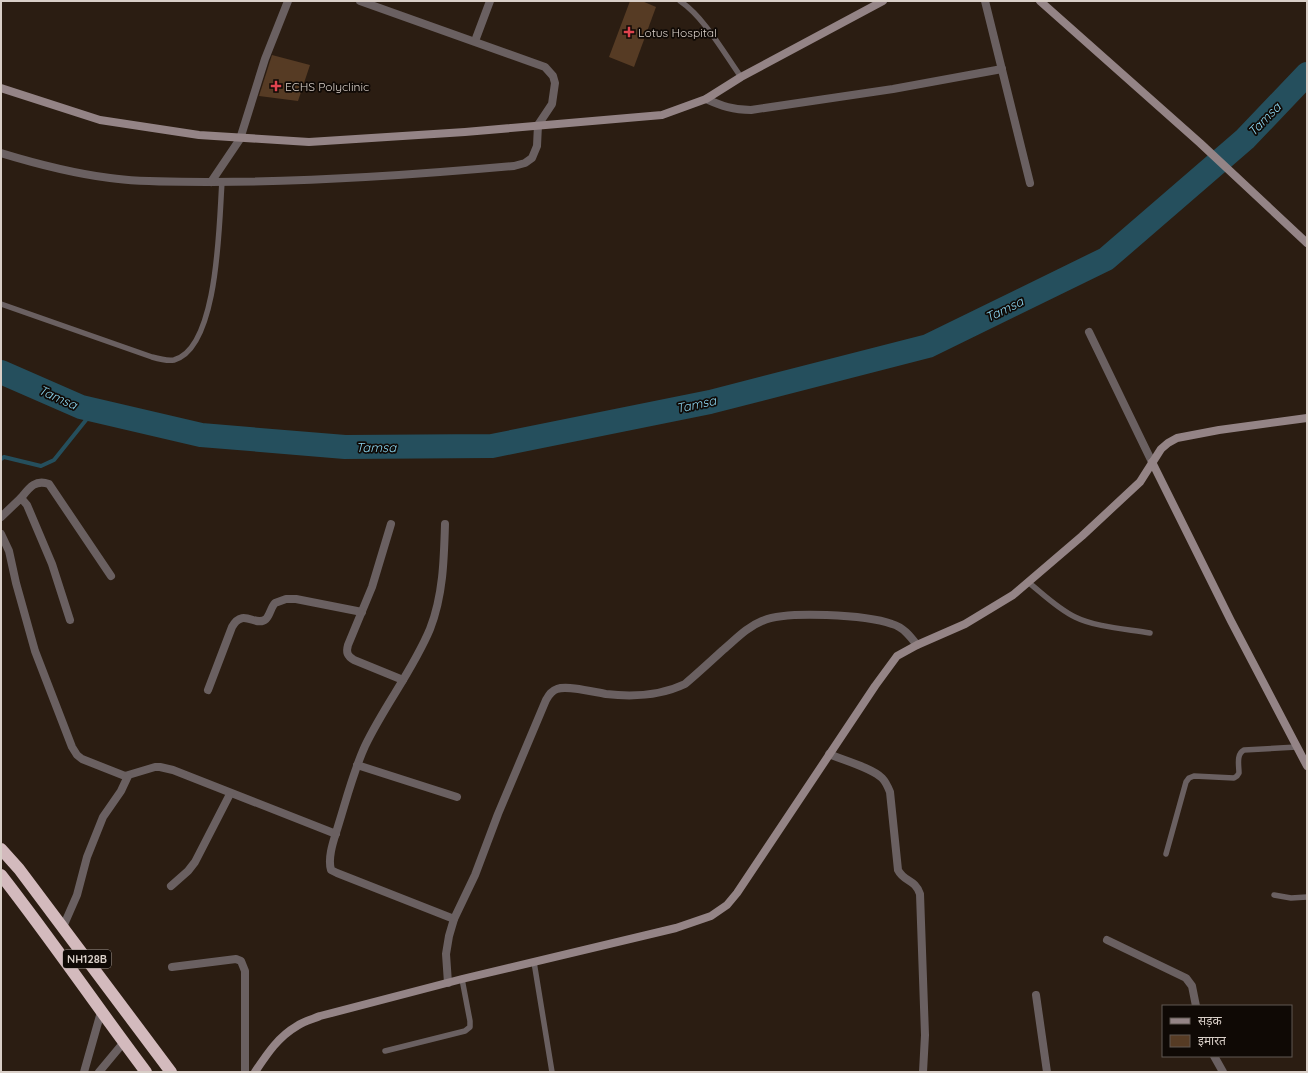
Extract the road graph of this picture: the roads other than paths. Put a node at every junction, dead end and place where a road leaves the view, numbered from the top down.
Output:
1 (288, 1) edge
2 (360, 1) edge
3 (490, 1) edge
4 (680, 1) edge
5 (883, 1) edge
6 (985, 1) edge
7 (1040, 1) edge
8 (475, 41) junction
9 (1002, 69) junction
10 (741, 77) junction
11 (1, 88) edge
12 (706, 99) junction
13 (538, 125) junction
14 (240, 139) junction
15 (1, 153) edge
16 (212, 182) junction
17 (222, 182) junction
18 (1030, 183) dead end
19 (1307, 243) edge
20 (1, 304) edge
21 (1089, 332) dead end
22 (1307, 418) edge
23 (1152, 462) junction
24 (21, 498) junction
25 (1, 517) edge
26 (391, 524) dead end
27 (444, 524) dead end
28 (1, 534) edge
29 (111, 576) dead end
30 (1028, 582) junction
31 (362, 612) junction
32 (70, 620) dead end
33 (1150, 633) dead end
34 (917, 645) junction
35 (403, 680) junction
36 (208, 690) dead end
37 (1297, 746) junction
38 (829, 754) junction
39 (357, 765) junction
40 (1307, 766) edge
41 (128, 776) junction
42 (230, 794) junction
43 (457, 797) dead end
44 (336, 834) junction
45 (1, 849) edge
46 (1166, 854) dead end
47 (1, 875) edge
48 (171, 886) dead end
49 (1274, 895) dead end
50 (1307, 898) edge
51 (454, 919) junction
52 (63, 927) junction
53 (1108, 940) dead end
54 (534, 962) junction
55 (172, 967) dead end
56 (462, 979) junction
57 (448, 983) junction
58 (1036, 995) dead end
59 (1196, 1005) edge
60 (101, 1012) junction
61 (124, 1042) junction
62 (385, 1051) dead end
63 (1215, 1057) edge
64 (84, 1072) edge
65 (99, 1072) edge
66 (146, 1072) edge
67 (171, 1072) edge
68 (245, 1072) edge
69 (255, 1072) edge
70 (552, 1072) edge
71 (923, 1072) edge
72 (1047, 1072) edge
73 (1223, 1072) edge

1 - 14 street
2 - 8 street
3 - 8 street
4 - 10 lane
5 - 10 street
6 - 9 street
7 - 19 street
8 - 13 street
9 - 12 street
9 - 18 street
10 - 12 street
11 - 14 street
12 - 13 street
13 - 14 street
13 - 17 street
14 - 16 street
15 - 16 street
16 - 17 street
17 - 20 lane
21 - 23 street
22 - 23 street
23 - 30 street
23 - 37 street
24 - 25 street
24 - 29 street
24 - 32 street
26 - 31 street
27 - 35 street
28 - 41 street
30 - 33 lane
30 - 34 street
31 - 35 street
31 - 36 street
34 - 38 street
34 - 51 street
35 - 39 street
37 - 40 street
37 - 46 lane
38 - 54 street
38 - 71 street
39 - 43 street
39 - 44 street
41 - 42 street
41 - 52 street
42 - 44 street
42 - 48 street
44 - 51 street
45 - 52 highway, NH128B
47 - 60 highway, NH128B
49 - 50 lane
51 - 57 street
52 - 67 highway, NH128B
53 - 59 street
54 - 56 street
54 - 70 lane
55 - 68 street
56 - 57 street
56 - 62 lane
57 - 69 street
58 - 72 street
60 - 61 highway, NH128B
60 - 64 street
61 - 65 street
61 - 66 highway, NH128B
63 - 73 street

